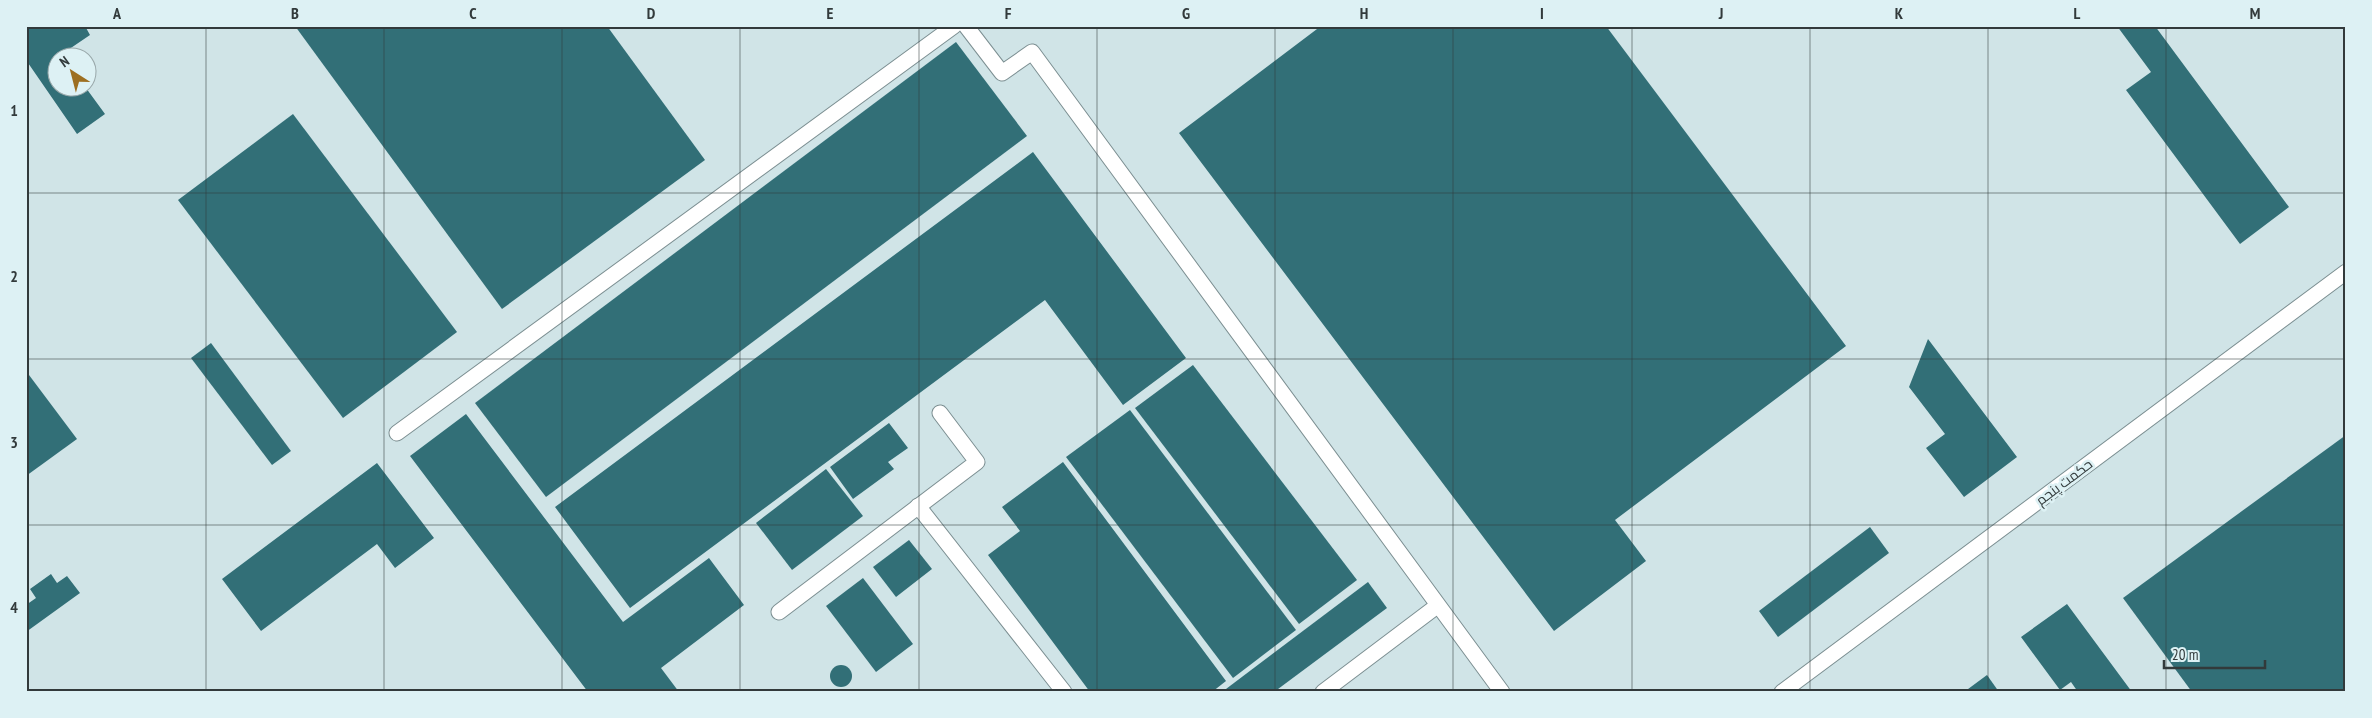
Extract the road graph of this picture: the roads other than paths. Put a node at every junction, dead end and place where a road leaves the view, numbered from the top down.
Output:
1 (954, 26) edge
2 (966, 26) edge
3 (2346, 272) edge
4 (940, 412) dead end
5 (397, 433) dead end
6 (918, 506) junction
7 (1438, 606) junction
8 (779, 612) dead end
9 (1064, 692) edge
10 (1323, 692) edge
11 (1502, 692) edge
12 (1782, 692) edge

1 - 5 lane
2 - 7 lane
3 - 12 lane, حکمت پنجم
4 - 6 lane
6 - 8 lane
6 - 9 lane
7 - 10 lane
7 - 11 lane

